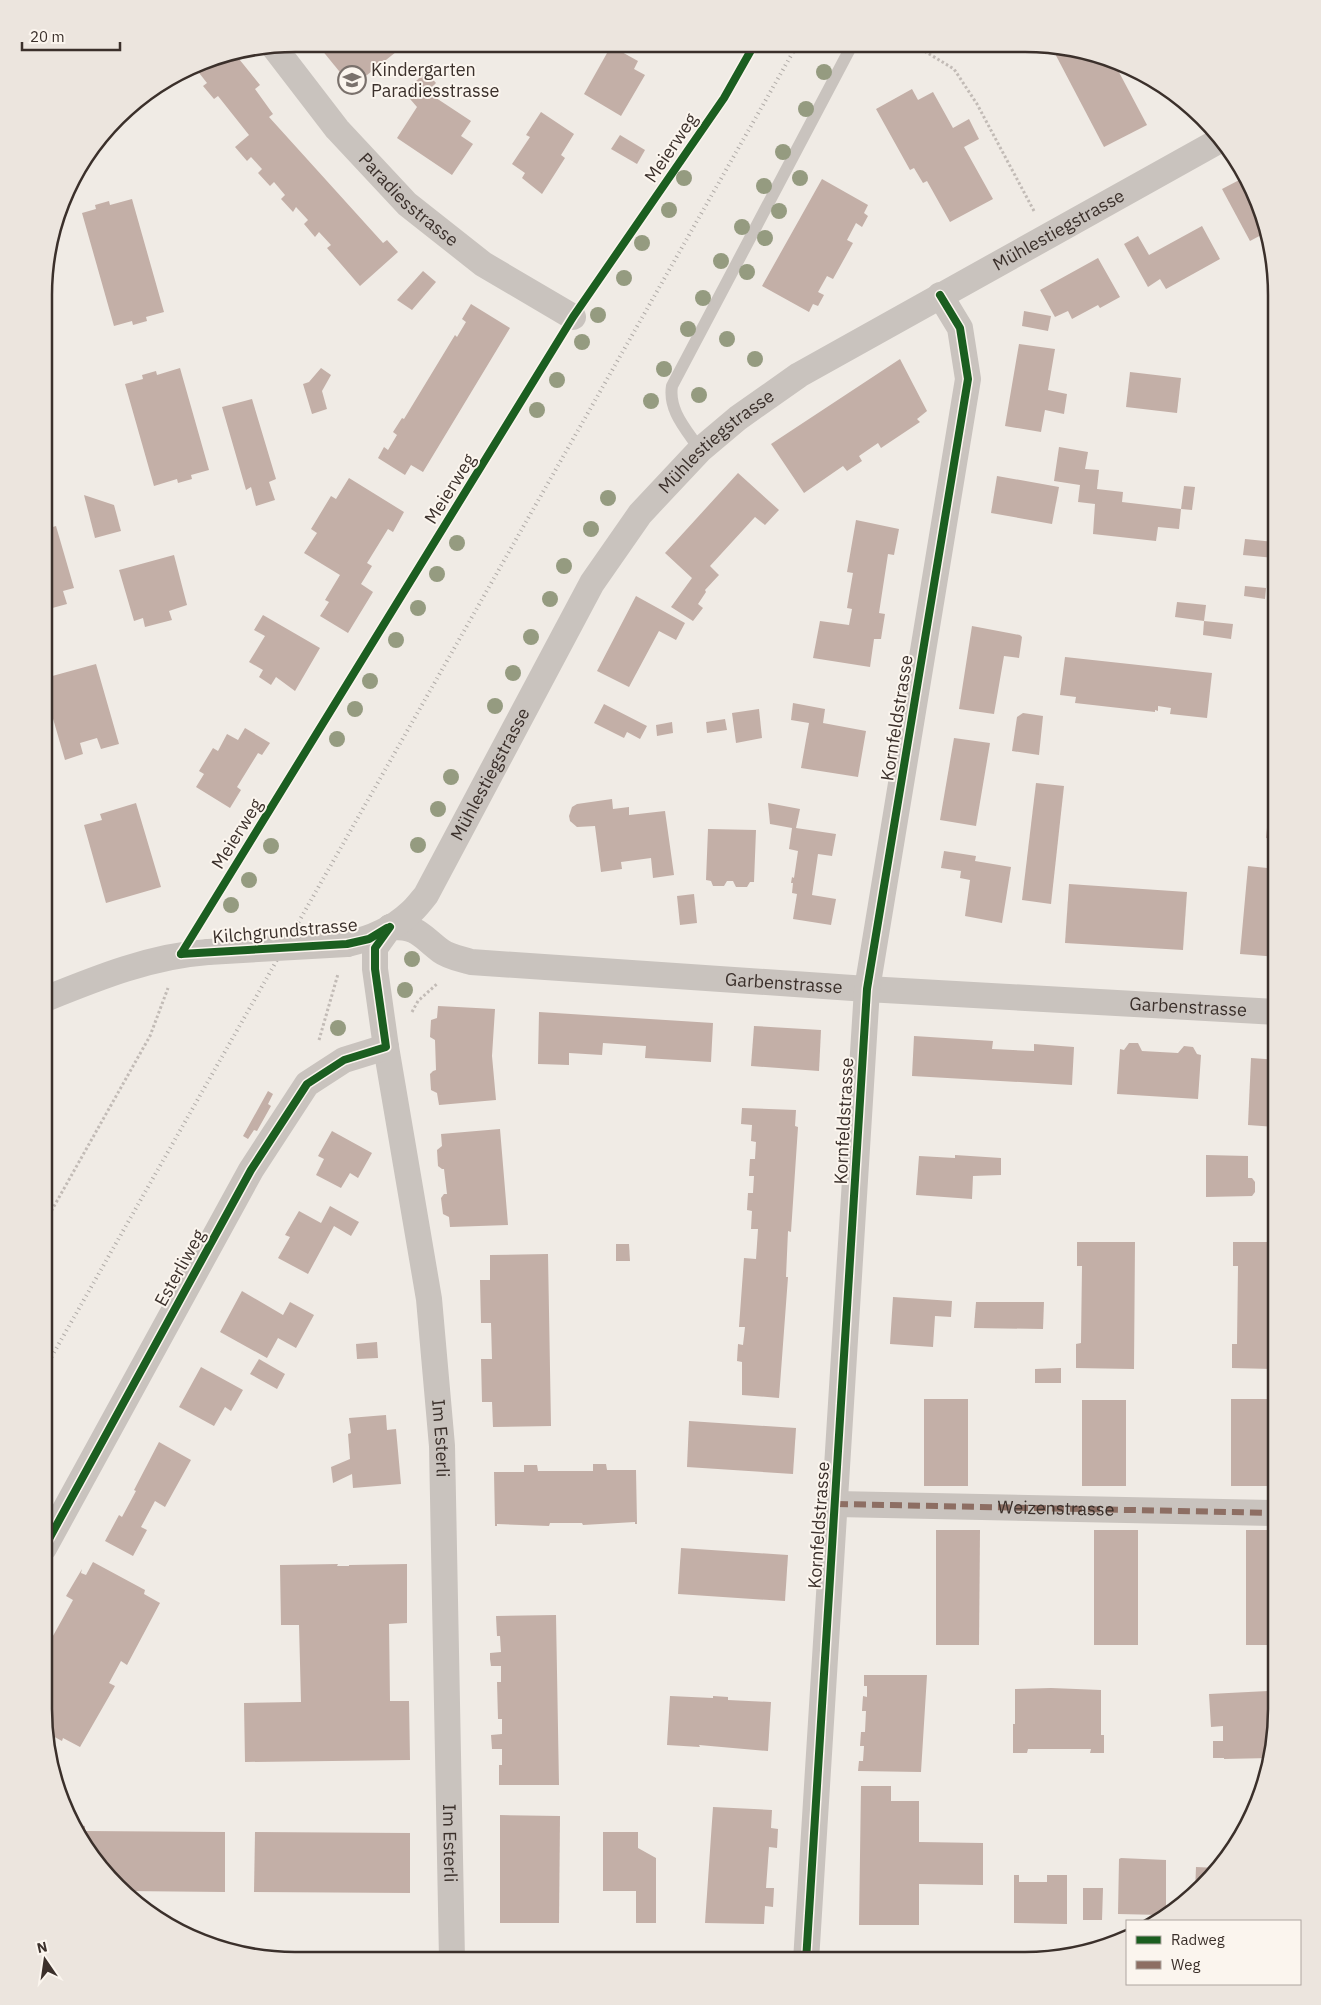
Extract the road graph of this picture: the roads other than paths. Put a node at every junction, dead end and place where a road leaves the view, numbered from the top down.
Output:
1 (848, 52) edge
2 (279, 53) edge
3 (1210, 138) edge
4 (940, 295) junction
5 (573, 317) dead end
6 (700, 450) junction
7 (390, 927) junction
8 (867, 989) junction
9 (52, 996) edge
10 (1268, 1011) edge
11 (386, 1047) junction
12 (836, 1504) junction
13 (1268, 1513) edge
14 (52, 1533) edge
15 (452, 1952) edge
16 (807, 1952) edge

1 - 6 lane
2 - 5 street, Paradiesstrasse
3 - 4 street, Mühlestiegstrasse
4 - 6 street, Mühlestiegstrasse
4 - 8 street, Kornfeldstrasse
6 - 7 street, Mühlestiegstrasse
7 - 8 street, Garbenstrasse
7 - 9 street, Kilchgrundstrasse, bridge
7 - 11 street, Im Esterli
8 - 10 street, Garbenstrasse
8 - 12 street, Kornfeldstrasse
11 - 14 street, Esterliweg
11 - 15 street, Im Esterli
12 - 13 street, Weizenstrasse
12 - 16 street, Kornfeldstrasse

